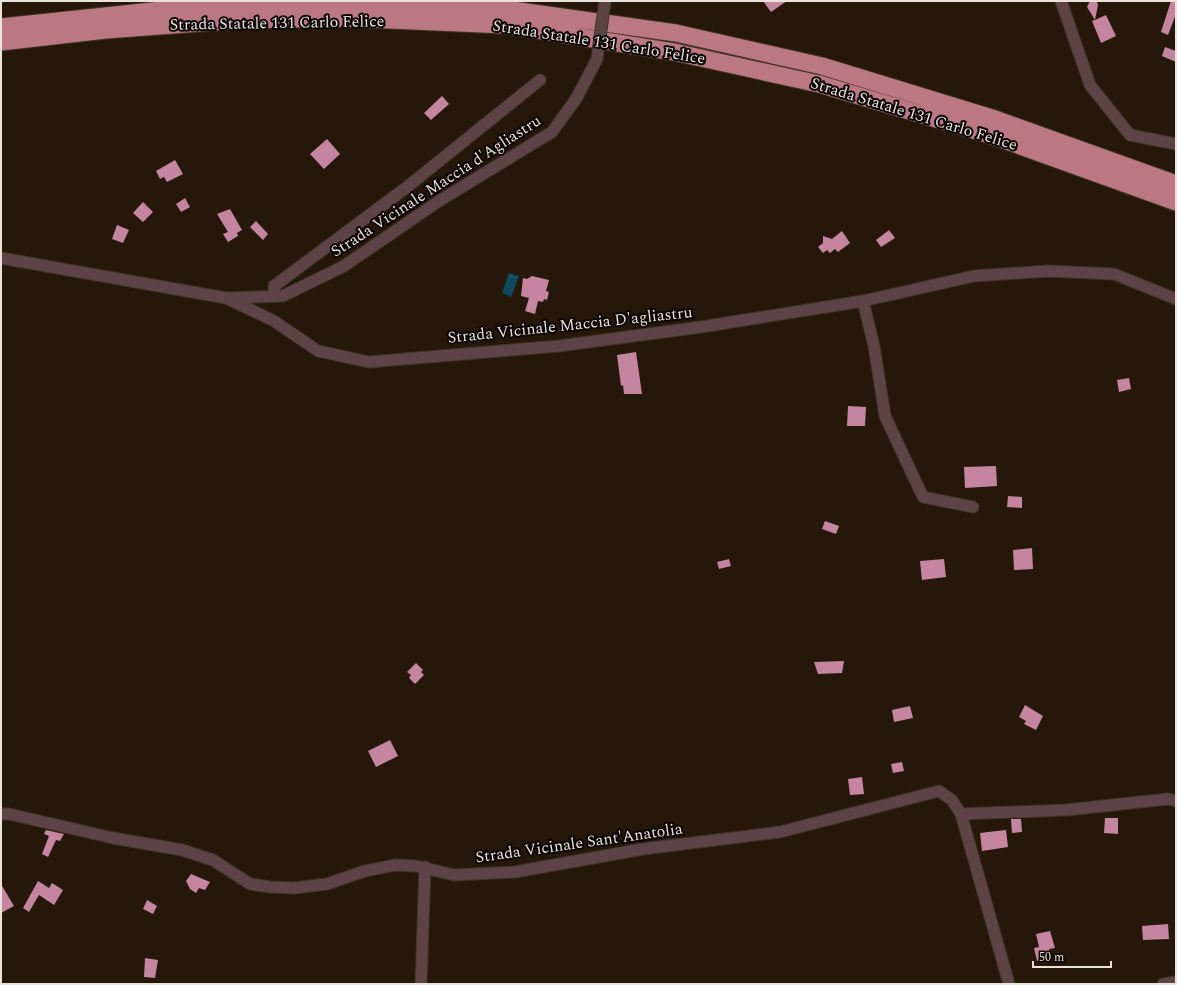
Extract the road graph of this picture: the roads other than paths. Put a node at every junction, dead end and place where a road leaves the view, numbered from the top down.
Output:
1 (605, 1) edge
2 (1061, 1) edge
3 (306, 11) junction
4 (1, 37) edge
5 (540, 80) dead end
6 (1176, 144) edge
7 (1176, 184) edge
8 (1176, 202) edge
9 (1, 258) edge
10 (275, 296) junction
11 (226, 298) junction
12 (1176, 298) edge
13 (863, 301) junction
14 (973, 507) dead end
15 (1176, 800) edge
16 (1, 814) edge
17 (961, 814) junction
18 (425, 867) junction
19 (1176, 982) edge
20 (421, 984) edge
21 (1009, 984) edge
22 (1163, 984) edge

1 - 10 street, Strada Vicinale Maccia d'Agliastru, bridge
2 - 6 street
3 - 4 highway, Strada Statale 131 Carlo Felice
3 - 7 highway, Strada Statale 131 Carlo Felice
3 - 8 highway, Strada Statale 131 Carlo Felice
5 - 10 street
9 - 11 street, Strada Vicinale Maccia D'agliastru
10 - 11 street, Strada Vicinale Maccia d'Agliastru
11 - 13 street, Strada Vicinale Maccia D'agliastru
12 - 13 street, Strada Vicinale Maccia D'agliastru
13 - 14 street
15 - 17 street
16 - 18 street, Strada Vicinale Sant'Anatolia
17 - 18 street, Strada Vicinale Sant'Anatolia
17 - 21 street, Strada Vicinale Sant'Anatolia
18 - 20 street
19 - 22 street

